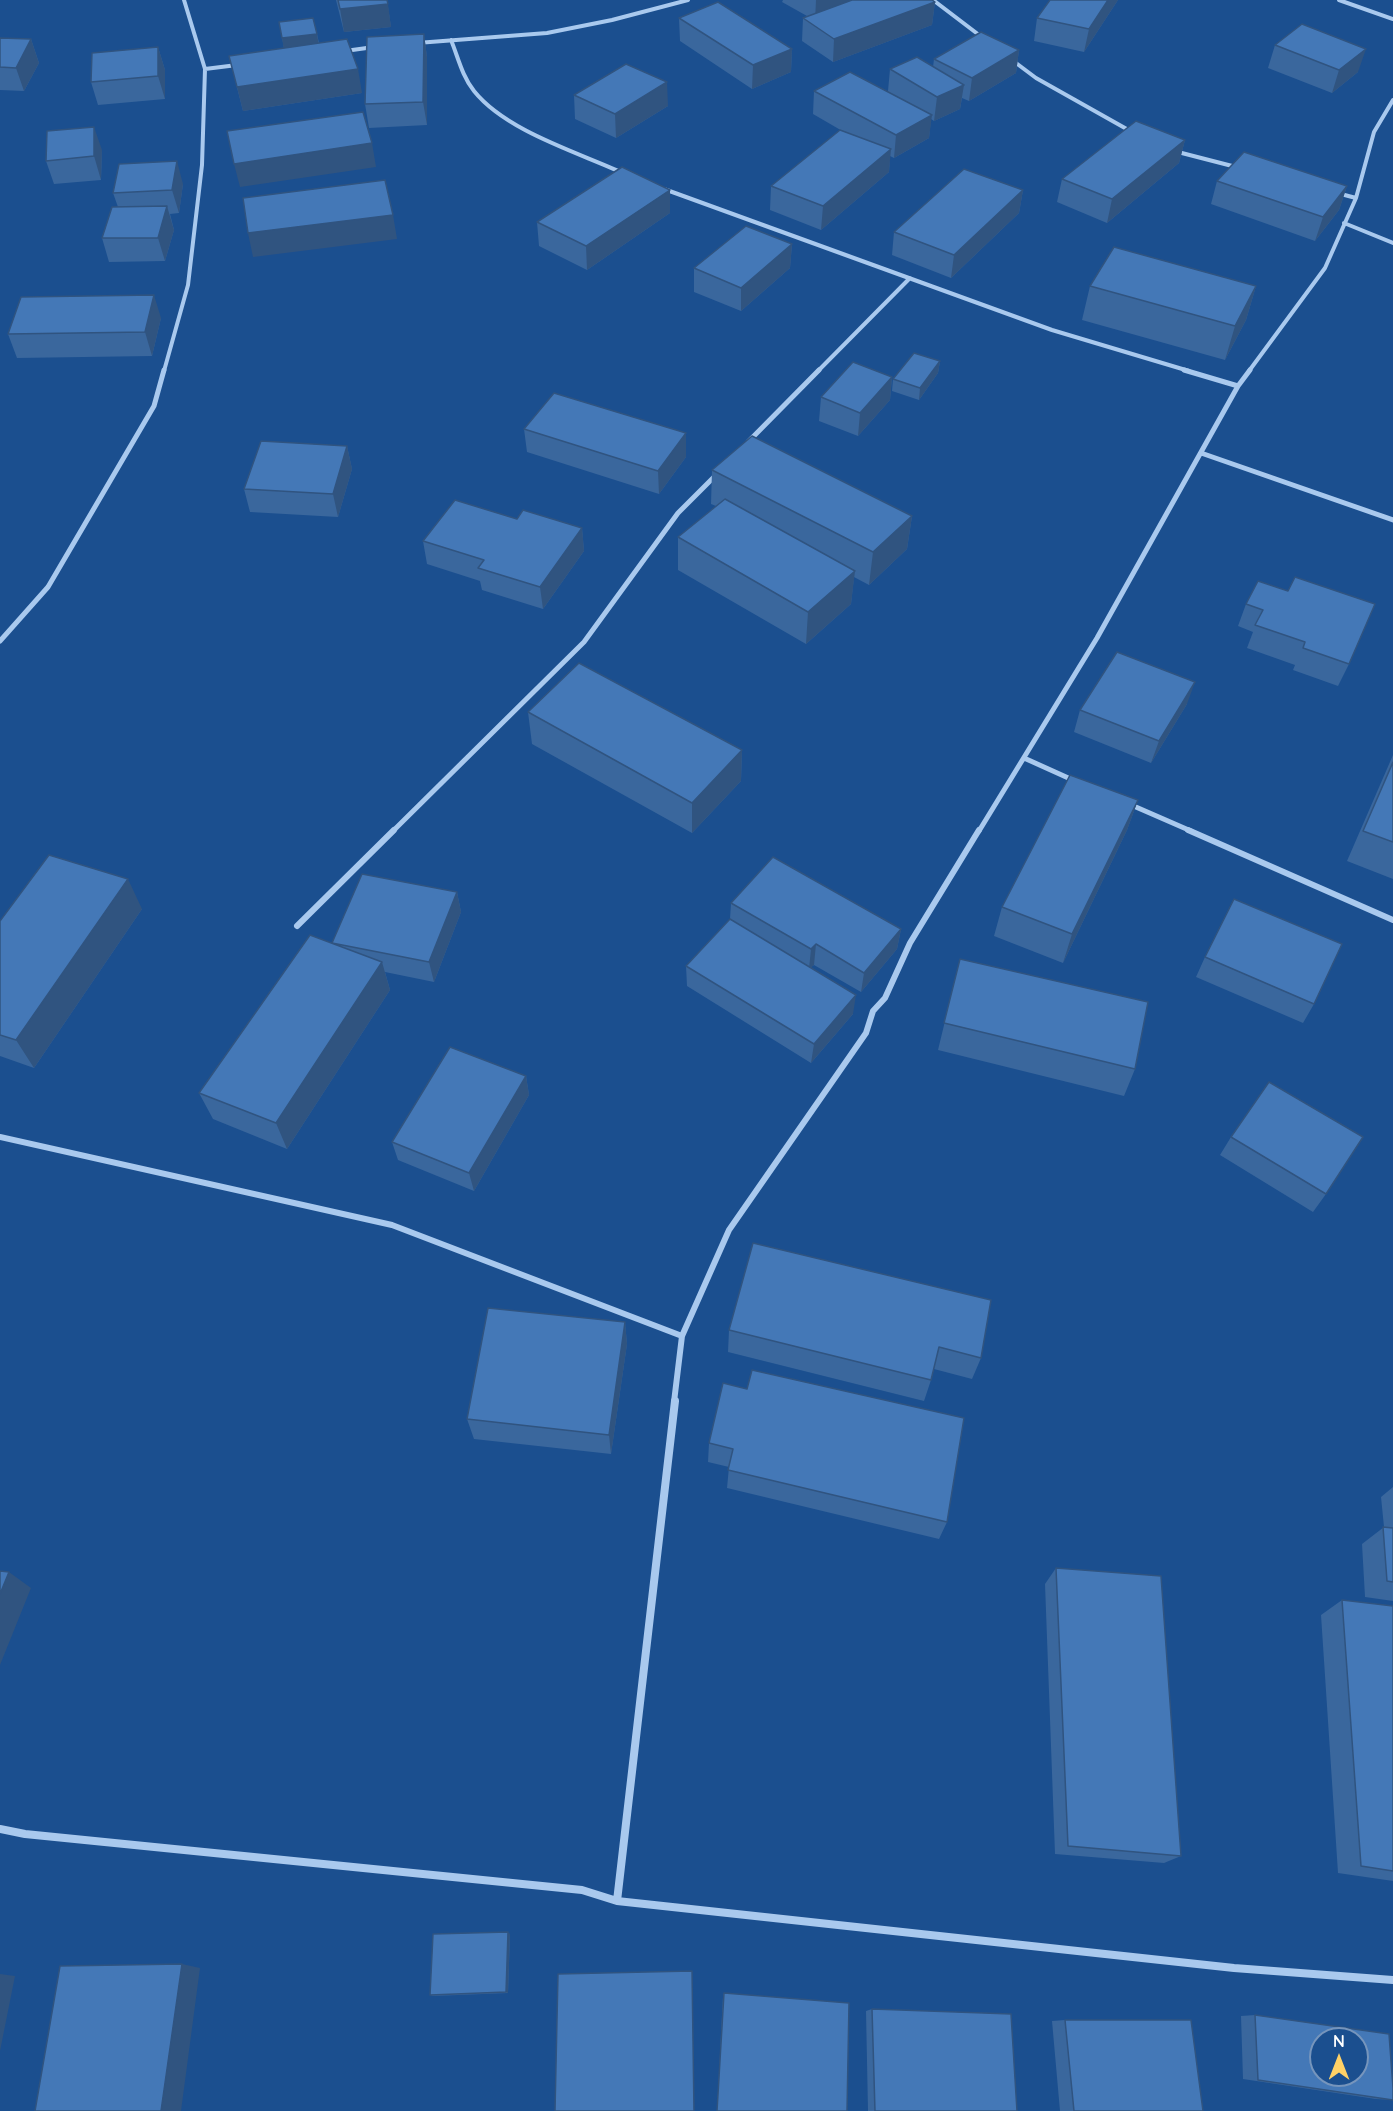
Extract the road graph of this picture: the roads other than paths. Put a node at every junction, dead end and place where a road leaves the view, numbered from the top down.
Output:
1 (184, 0) edge
2 (688, 0) edge
3 (933, 0) edge
4 (1339, 0) edge
5 (1393, 19) edge
6 (451, 40) junction
7 (989, 43) edge
8 (410, 44) edge
9 (379, 47) edge
10 (335, 52) edge
11 (1008, 57) edge
12 (238, 64) edge
13 (205, 69) junction
14 (1393, 100) edge
15 (1139, 136) edge
16 (1171, 150) edge
17 (1240, 168) edge
18 (624, 173) edge
19 (657, 186) edge
20 (1333, 192) edge
21 (1356, 198) junction
22 (1344, 223) junction
23 (1393, 243) edge
24 (910, 278) junction
25 (1238, 386) junction
26 (745, 446) edge
27 (1201, 453) junction
28 (720, 471) edge
29 (1393, 520) edge
30 (0, 640) edge
31 (1024, 758) junction
32 (1078, 782) edge
33 (1122, 801) edge
34 (1393, 920) edge
35 (297, 926) dead end
36 (0, 1137) edge
37 (682, 1336) junction
38 (0, 1829) edge
39 (617, 1901) junction
40 (1393, 1980) edge

1 - 13 street
2 - 6 street
3 - 7 street
4 - 5 street
6 - 8 street
6 - 18 street
9 - 10 street
11 - 15 street
12 - 13 street
13 - 30 street
14 - 21 street
16 - 17 street
19 - 24 street
20 - 21 street
21 - 22 street
22 - 23 street
22 - 25 street
24 - 25 street
24 - 26 street
25 - 27 street
27 - 29 street
27 - 31 street
28 - 35 street
31 - 32 street
31 - 37 street
33 - 34 street
36 - 37 street
37 - 39 street
38 - 39 street
39 - 40 street

